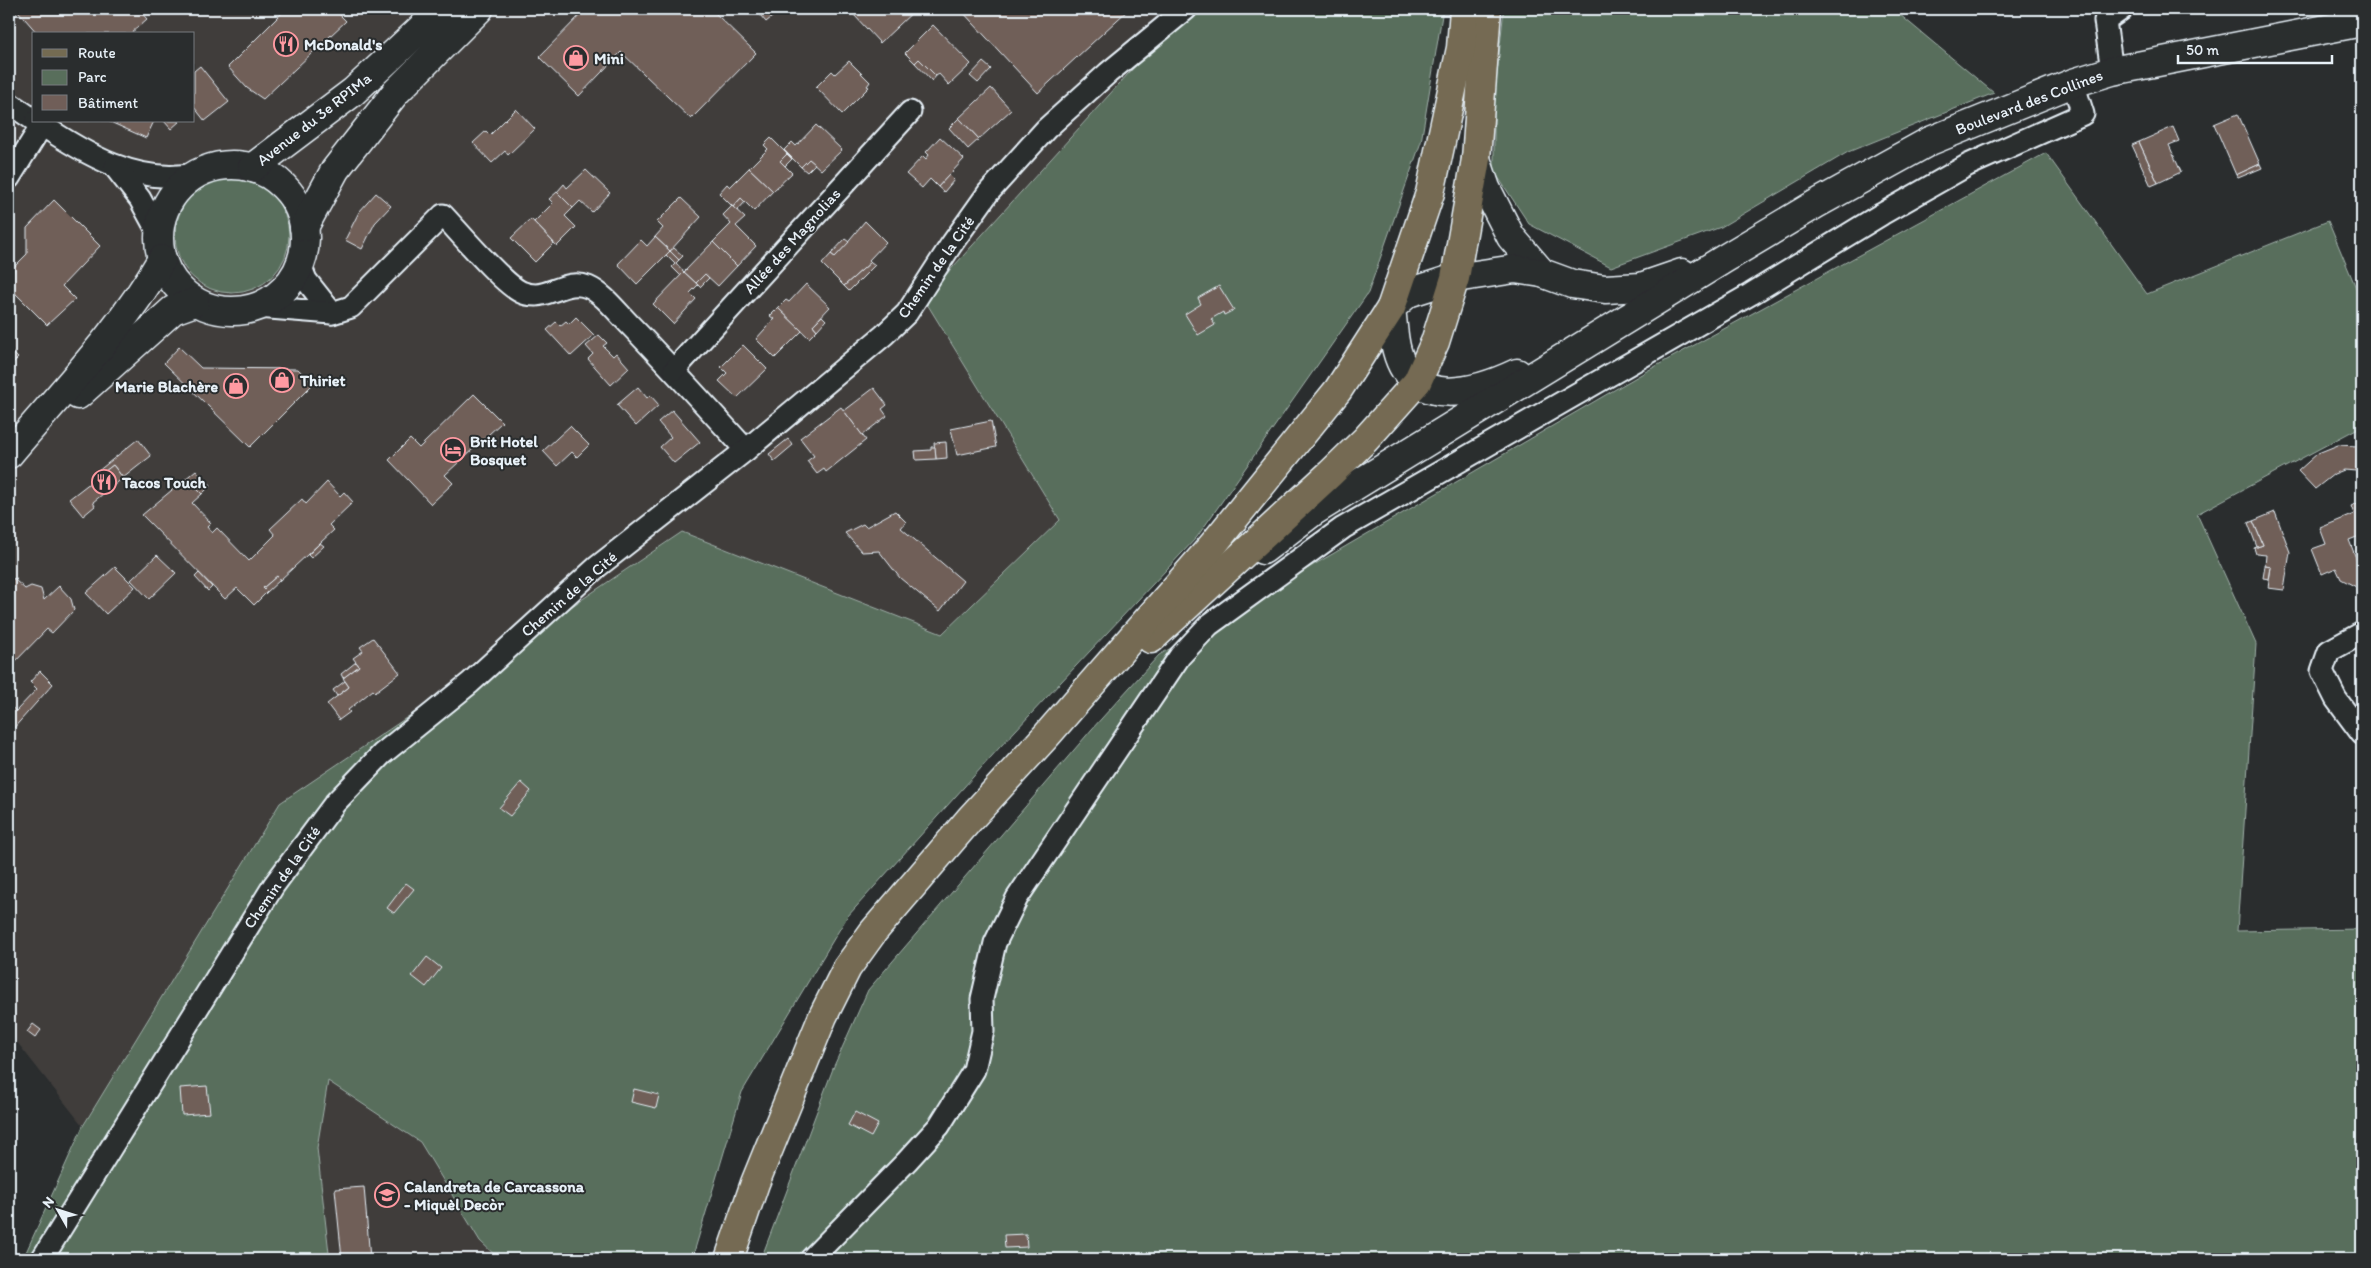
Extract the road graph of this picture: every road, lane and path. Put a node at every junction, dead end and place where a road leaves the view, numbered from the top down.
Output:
1 (442, 9) edge
2 (479, 9) edge
3 (1186, 9) edge
4 (1464, 9) edge
5 (1487, 9) edge
6 (2122, 9) edge
7 (2362, 22) edge
8 (2112, 71) junction
9 (2073, 83) junction
10 (9, 103) edge
11 (910, 112) dead end
12 (32, 119) edge
13 (37, 122) edge
14 (1476, 159) junction
15 (115, 167) junction
16 (252, 168) junction
17 (198, 173) junction
18 (9, 178) edge
19 (304, 227) junction
20 (160, 246) junction
21 (1724, 259) junction
22 (300, 265) junction
23 (1542, 273) junction
24 (1455, 278) junction
25 (195, 302) junction
26 (257, 307) junction
27 (1391, 308) junction
28 (332, 313) junction
29 (1568, 356) junction
30 (674, 370) junction
31 (1417, 382) junction
32 (746, 450) junction
33 (9, 454) edge
34 (9, 458) edge
35 (1173, 619) junction
36 (2362, 633) edge
37 (2362, 734) edge
38 (1047, 735) junction
39 (42, 1259) edge
40 (729, 1259) edge
41 (811, 1259) edge

1 - 16 street, Avenue du 3e RPIMa
2 - 19 street, Avenue du 3e RPIMa
3 - 32 street, Chemin de la Cité
4 - 27 main road
5 - 14 main road
6 - 8 street
7 - 8 street, Boulevard des Collines
8 - 9 street, Boulevard des Collines
9 - 21 street, Boulevard des Collines
9 - 41 street
10 - 12 street
11 - 30 street, Allée des Magnolias
13 - 15 street
13 - 18 street
14 - 23 street
14 - 24 main road
15 - 17 street
15 - 20 street
16 - 17 street
16 - 19 street
17 - 20 street
19 - 22 street
20 - 25 street
20 - 33 street
21 - 23 street
21 - 29 street
22 - 26 street
22 - 28 street
23 - 24 street
24 - 27 street
24 - 31 main road
25 - 26 street
25 - 34 street
26 - 28 street
27 - 31 street
27 - 38 main road
28 - 30 street
29 - 31 street
29 - 35 street
30 - 32 street
31 - 35 main road
32 - 39 street, Chemin de la Cité
35 - 38 main road
36 - 37 street
38 - 40 main road

